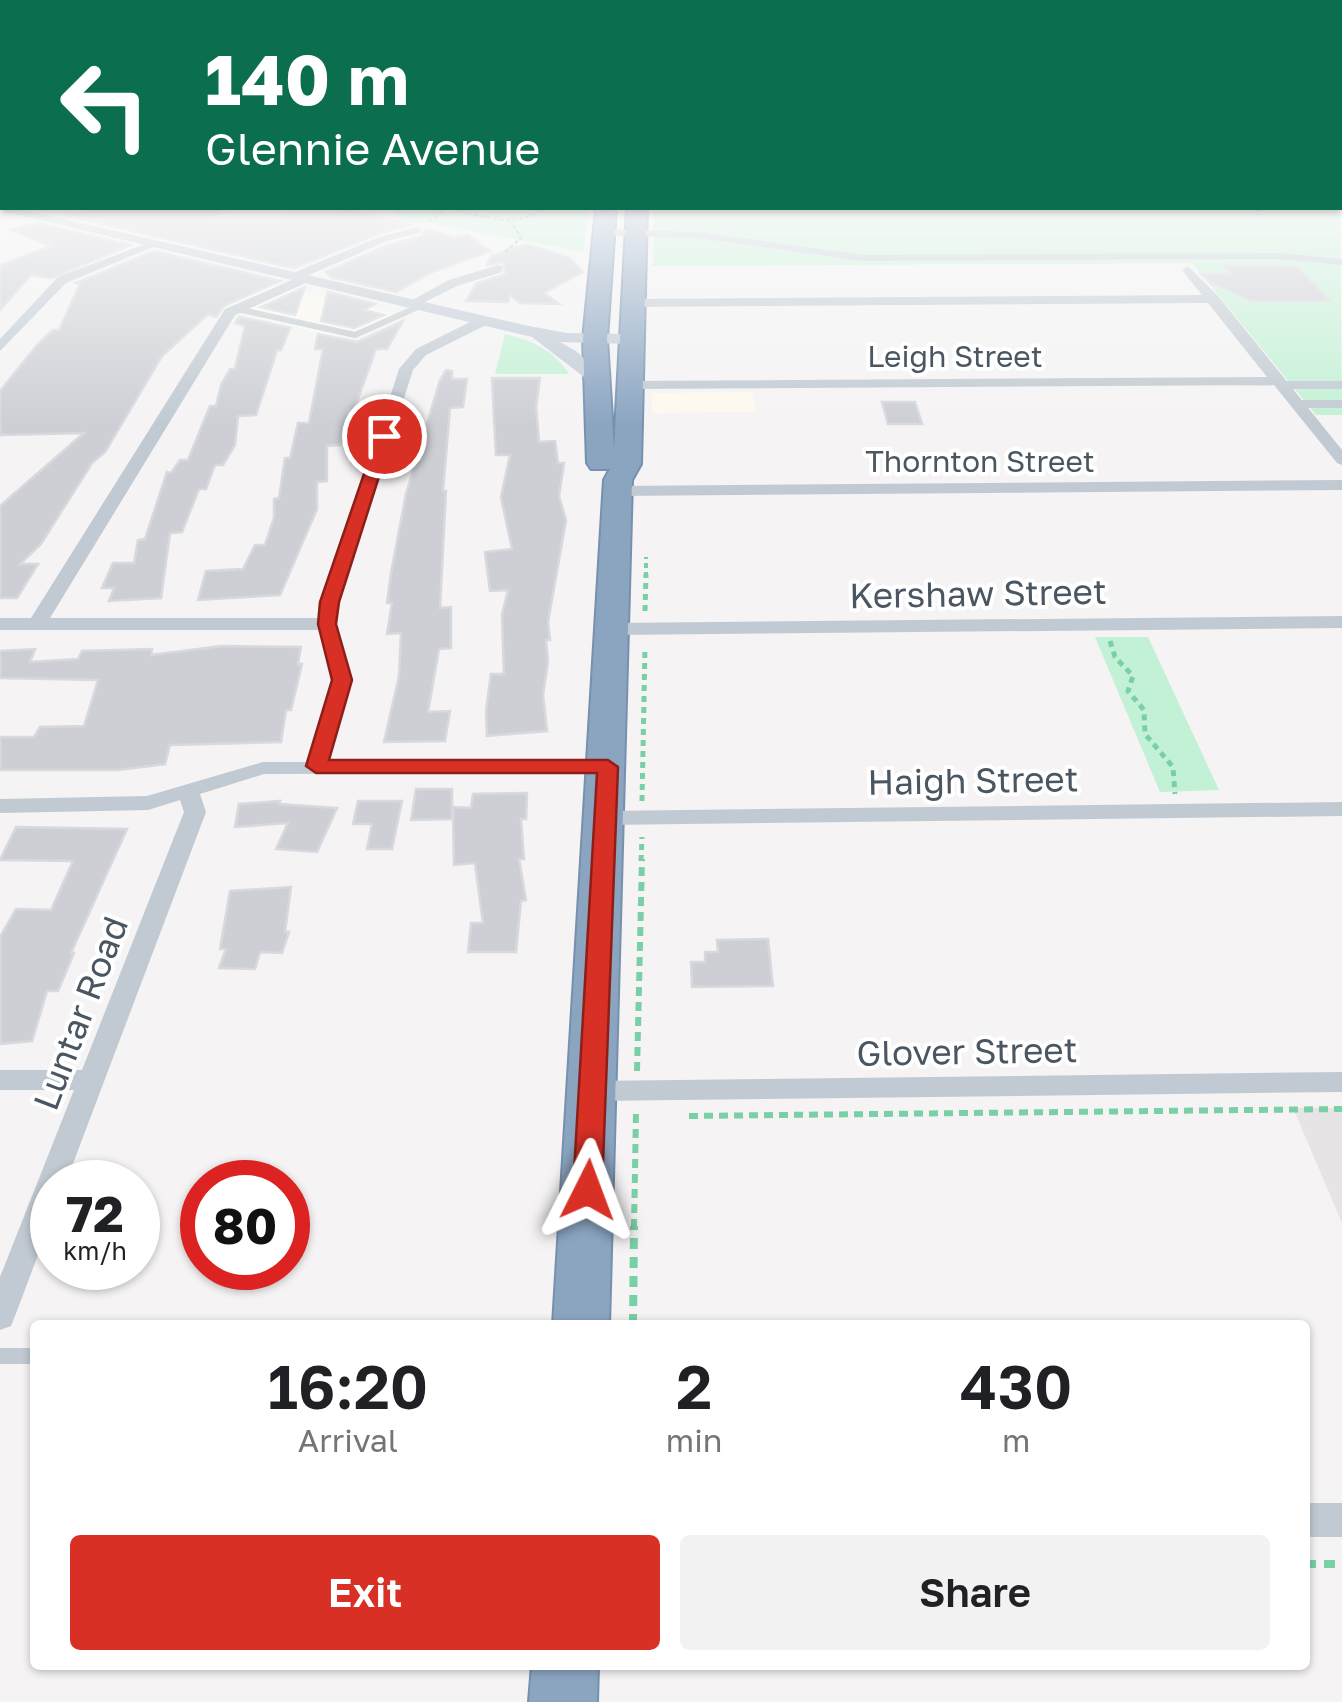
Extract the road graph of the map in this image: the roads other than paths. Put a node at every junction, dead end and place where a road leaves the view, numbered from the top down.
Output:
1 (99, 265) edge
2 (252, 265) edge
3 (326, 265) edge
4 (496, 265) edge
5 (600, 265) edge
6 (634, 265) edge
7 (1188, 270) dead end
8 (301, 277) junction
9 (1214, 299) junction
10 (633, 302) junction
11 (415, 305) junction
12 (237, 309) junction
13 (596, 311) junction
14 (483, 321) junction
15 (526, 330) junction
16 (594, 340) junction
17 (632, 340) junction
18 (0, 347) edge
19 (597, 381) junction
20 (1282, 383) junction
21 (630, 385) junction
22 (1342, 385) edge
23 (1298, 404) junction
24 (1342, 404) edge
25 (1342, 460) edge
26 (1342, 485) edge
27 (618, 486) junction
28 (1342, 622) edge
29 (0, 624) edge
30 (37, 624) junction
31 (327, 624) junction
32 (614, 629) junction
33 (316, 766) junction
34 (608, 767) junction
35 (188, 791) junction
36 (0, 806) edge
37 (1342, 808) edge
38 (606, 818) junction
39 (0, 1080) edge
40 (91, 1080) junction
41 (1342, 1082) edge
42 (592, 1091) junction
43 (0, 1316) edge
44 (581, 1320) edge
45 (0, 1356) edge
46 (30, 1356) edge
47 (1310, 1520) edge
48 (1342, 1520) edge
49 (565, 1670) edge
50 (564, 1702) edge

1 - 18 street
2 - 8 main road
3 - 8 street
4 - 11 street
5 - 13 highway
6 - 10 highway
7 - 9 street
8 - 11 main road
8 - 12 street
9 - 10 street
9 - 20 street
10 - 17 highway
11 - 12 lane
11 - 14 main road
12 - 30 street
13 - 15 main road
13 - 16 highway
14 - 15 main road
14 - 31 street
15 - 16 main road
15 - 19 main road
16 - 17 main road
16 - 19 highway
17 - 21 highway
19 - 27 highway
20 - 21 street, Leigh Street
20 - 22 lane
20 - 23 street
21 - 27 highway
23 - 24 lane
23 - 25 street
26 - 27 street, Thornton Street
27 - 32 highway
28 - 32 street, Kershaw Street
29 - 30 street
30 - 31 street
31 - 33 street
32 - 34 highway
33 - 34 street
33 - 35 street
34 - 38 highway
35 - 36 street
35 - 40 street, Luntar Road
37 - 38 street, Haigh Street
38 - 42 highway
39 - 40 street
40 - 43 street, Luntar Road
41 - 42 street, Glover Street
42 - 44 highway
45 - 46 lane
47 - 48 street
49 - 50 highway

